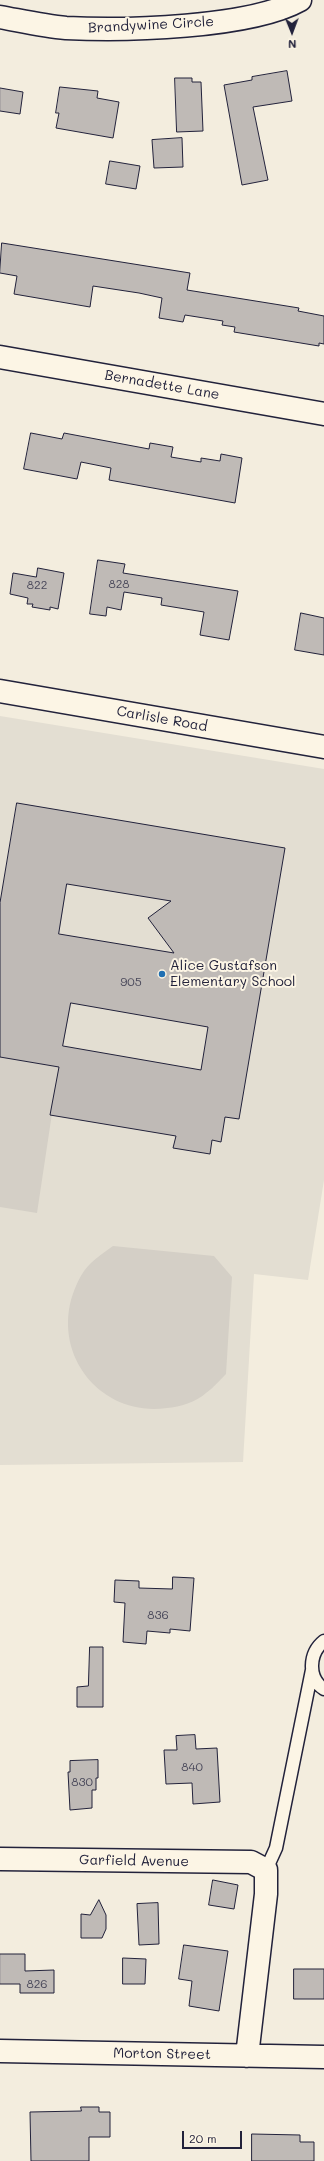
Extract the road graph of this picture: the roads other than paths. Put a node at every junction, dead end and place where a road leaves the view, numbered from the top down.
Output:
1 (300, 0) edge
2 (0, 18) edge
3 (0, 356) edge
4 (324, 414) edge
5 (0, 691) edge
6 (324, 747) edge
7 (324, 1641) edge
8 (312, 1670) junction
9 (324, 1689) edge
10 (0, 1859) edge
11 (266, 1870) junction
12 (0, 2050) edge
13 (247, 2056) junction
14 (324, 2057) edge

1 - 2 street, Brandywine Circle
3 - 4 street, Bernadette Lane
5 - 6 street, Carlisle Road
7 - 8 lane
8 - 9 lane
8 - 11 lane
10 - 11 street, Garfield Avenue
11 - 13 street
12 - 13 street, Morton Street
13 - 14 street, Morton Street

